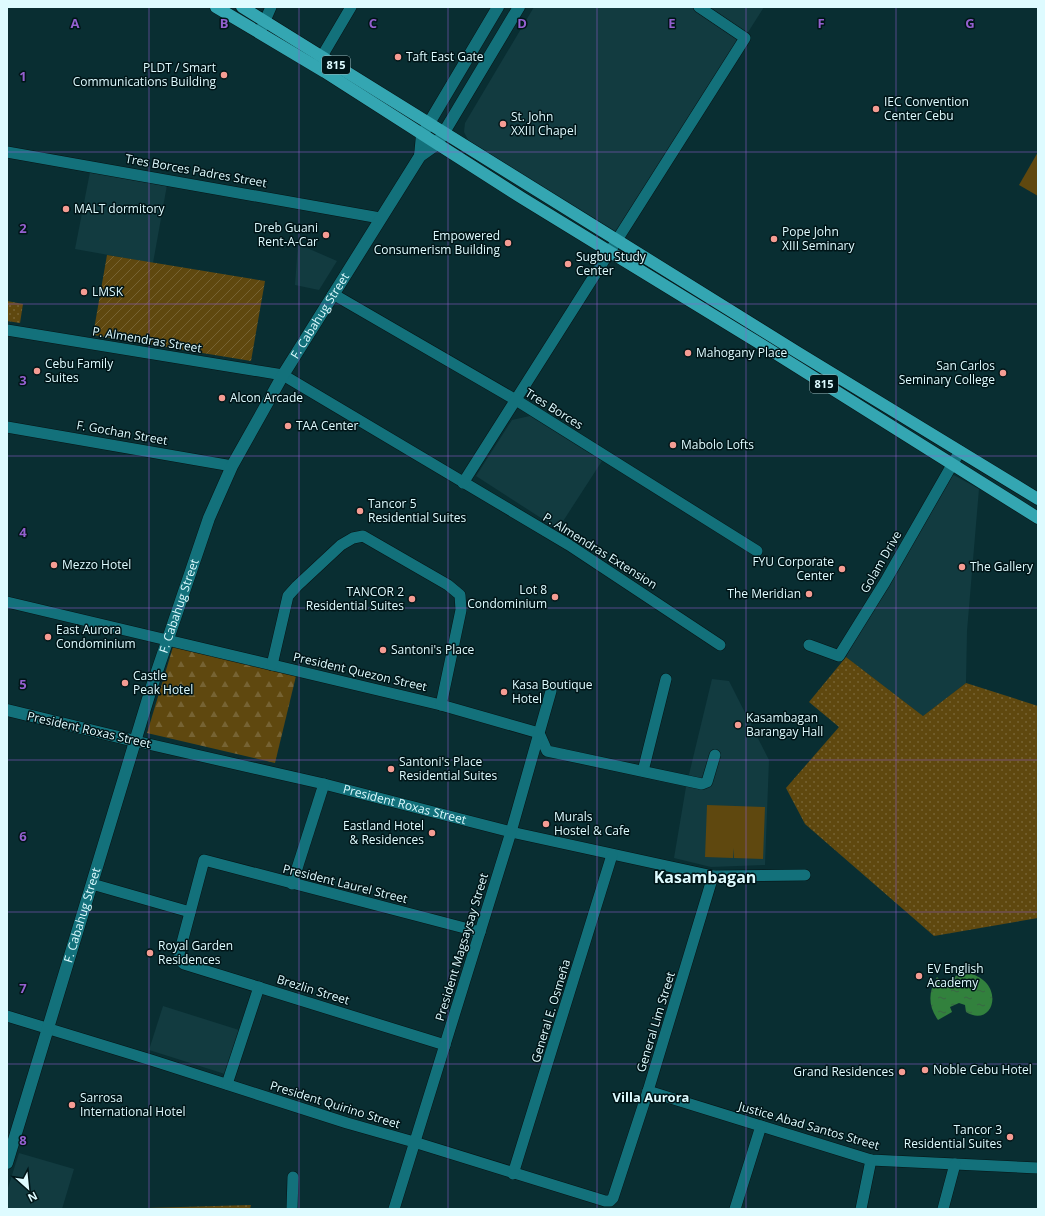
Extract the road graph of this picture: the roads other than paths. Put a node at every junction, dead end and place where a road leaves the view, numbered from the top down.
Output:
1 (216, 7) edge
2 (242, 7) edge
3 (271, 7) edge
4 (351, 7) edge
5 (498, 7) edge
6 (519, 7) edge
7 (699, 7) edge
8 (263, 27) junction
9 (318, 62) junction
10 (429, 123) junction
11 (444, 133) junction
12 (422, 135) junction
13 (438, 144) junction
14 (7, 152) edge
15 (420, 156) junction
16 (380, 218) junction
17 (616, 240) junction
18 (609, 251) junction
19 (333, 294) junction
20 (7, 330) edge
21 (283, 375) junction
22 (516, 400) junction
23 (7, 427) edge
24 (960, 451) junction
25 (952, 464) junction
26 (232, 466) junction
27 (463, 483) junction
28 (1038, 499) edge
29 (1038, 518) edge
30 (758, 551) dead end
31 (7, 602) edge
32 (166, 640) junction
33 (720, 645) dead end
34 (809, 645) dead end
35 (272, 665) junction
36 (666, 679) dead end
37 (551, 691) dead end
38 (441, 705) junction
39 (7, 710) edge
40 (539, 733) junction
41 (135, 740) junction
42 (715, 755) dead end
43 (643, 771) junction
44 (324, 784) junction
45 (511, 832) junction
46 (612, 855) junction
47 (805, 875) dead end
48 (714, 876) junction
49 (92, 884) junction
50 (292, 884) junction
51 (190, 912) junction
52 (480, 932) junction
53 (259, 987) junction
54 (7, 1016) edge
55 (49, 1028) junction
56 (445, 1045) junction
57 (227, 1084) junction
58 (648, 1091) junction
59 (761, 1126) junction
60 (414, 1142) junction
61 (871, 1160) junction
62 (7, 1163) edge
63 (955, 1164) junction
64 (1038, 1168) edge
65 (513, 1174) junction
66 (293, 1177) dead end
67 (613, 1198) joint
68 (292, 1209) edge
69 (394, 1209) edge
70 (735, 1209) edge
71 (860, 1209) edge
72 (943, 1209) edge

1 - 8 main road, 815
2 - 8 main road, 815
3 - 8 street
4 - 9 street
5 - 10 main road
6 - 11 main road
7 - 17 street
8 - 9 main road, 815
9 - 10 main road, 815
9 - 12 main road, 815
10 - 11 main road, 815
10 - 12 main road
11 - 13 main road
11 - 17 main road, 815
12 - 13 main road, 815
12 - 15 main road, F. Cabahug Street
13 - 15 main road, F. Cabahug Street
13 - 18 main road, 815
14 - 16 street, Tres Borces Padres Street
15 - 16 main road, F. Cabahug Street
16 - 19 main road, F. Cabahug Street
17 - 18 street
17 - 24 main road, 815
18 - 22 street
18 - 25 main road, 815
19 - 21 main road, F. Cabahug Street
19 - 22 street, Tres Borces
20 - 21 street, P. Almendras Street
21 - 26 main road, F. Cabahug Street
21 - 27 street, P. Almendras Extension
22 - 27 street
22 - 30 street, Tres Borces
23 - 26 street, F. Gochan Street
24 - 25 street, Golam Drive
24 - 28 main road, 815
25 - 29 main road, 815
25 - 34 street, Golam Drive
26 - 32 main road, F. Cabahug Street
27 - 33 street, P. Almendras Extension
31 - 32 street, President Quezon Street
32 - 35 street, President Quezon Street
32 - 41 main road, F. Cabahug Street
35 - 38 street, President Quezon Street
35 - 38 street
36 - 43 street
37 - 40 street, President Magsaysay Street
38 - 40 street, President Quezon Street
39 - 41 main road, President Roxas Street
40 - 43 street
40 - 45 street, President Magsaysay Street
41 - 44 street, President Roxas Street
41 - 49 main road, F. Cabahug Street
42 - 43 street
44 - 45 street, President Roxas Street
44 - 50 street
45 - 46 street, President Roxas Street
45 - 52 street, President Magsaysay Street
46 - 48 street, President Roxas Street
46 - 65 street, General E. Osmeña
47 - 48 street, President Roxas Street
48 - 58 street, General Lim Street
49 - 51 street
49 - 55 main road, F. Cabahug Street
50 - 51 street, President Laurel Street
50 - 52 street, President Laurel Street
51 - 53 street, Brezlin Street
52 - 56 street, President Magsaysay Street
53 - 56 street, Brezlin Street
53 - 57 street
54 - 55 street, President Quirino Street
55 - 57 street, President Quirino Street
55 - 62 main road, F. Cabahug Street
56 - 60 street, President Magsaysay Street
57 - 60 street, President Quirino Street
58 - 59 street, Justice Abad Santos Street
58 - 67 street, General Lim Street
59 - 61 street, Justice Abad Santos Street
59 - 70 street
60 - 65 street, President Quirino Street
60 - 69 street, President Magsaysay Street
61 - 63 street, Justice Abad Santos Street
61 - 71 street
63 - 64 street, Justice Abad Santos Street
63 - 72 street
65 - 67 street, President Quirino Street
66 - 68 street

